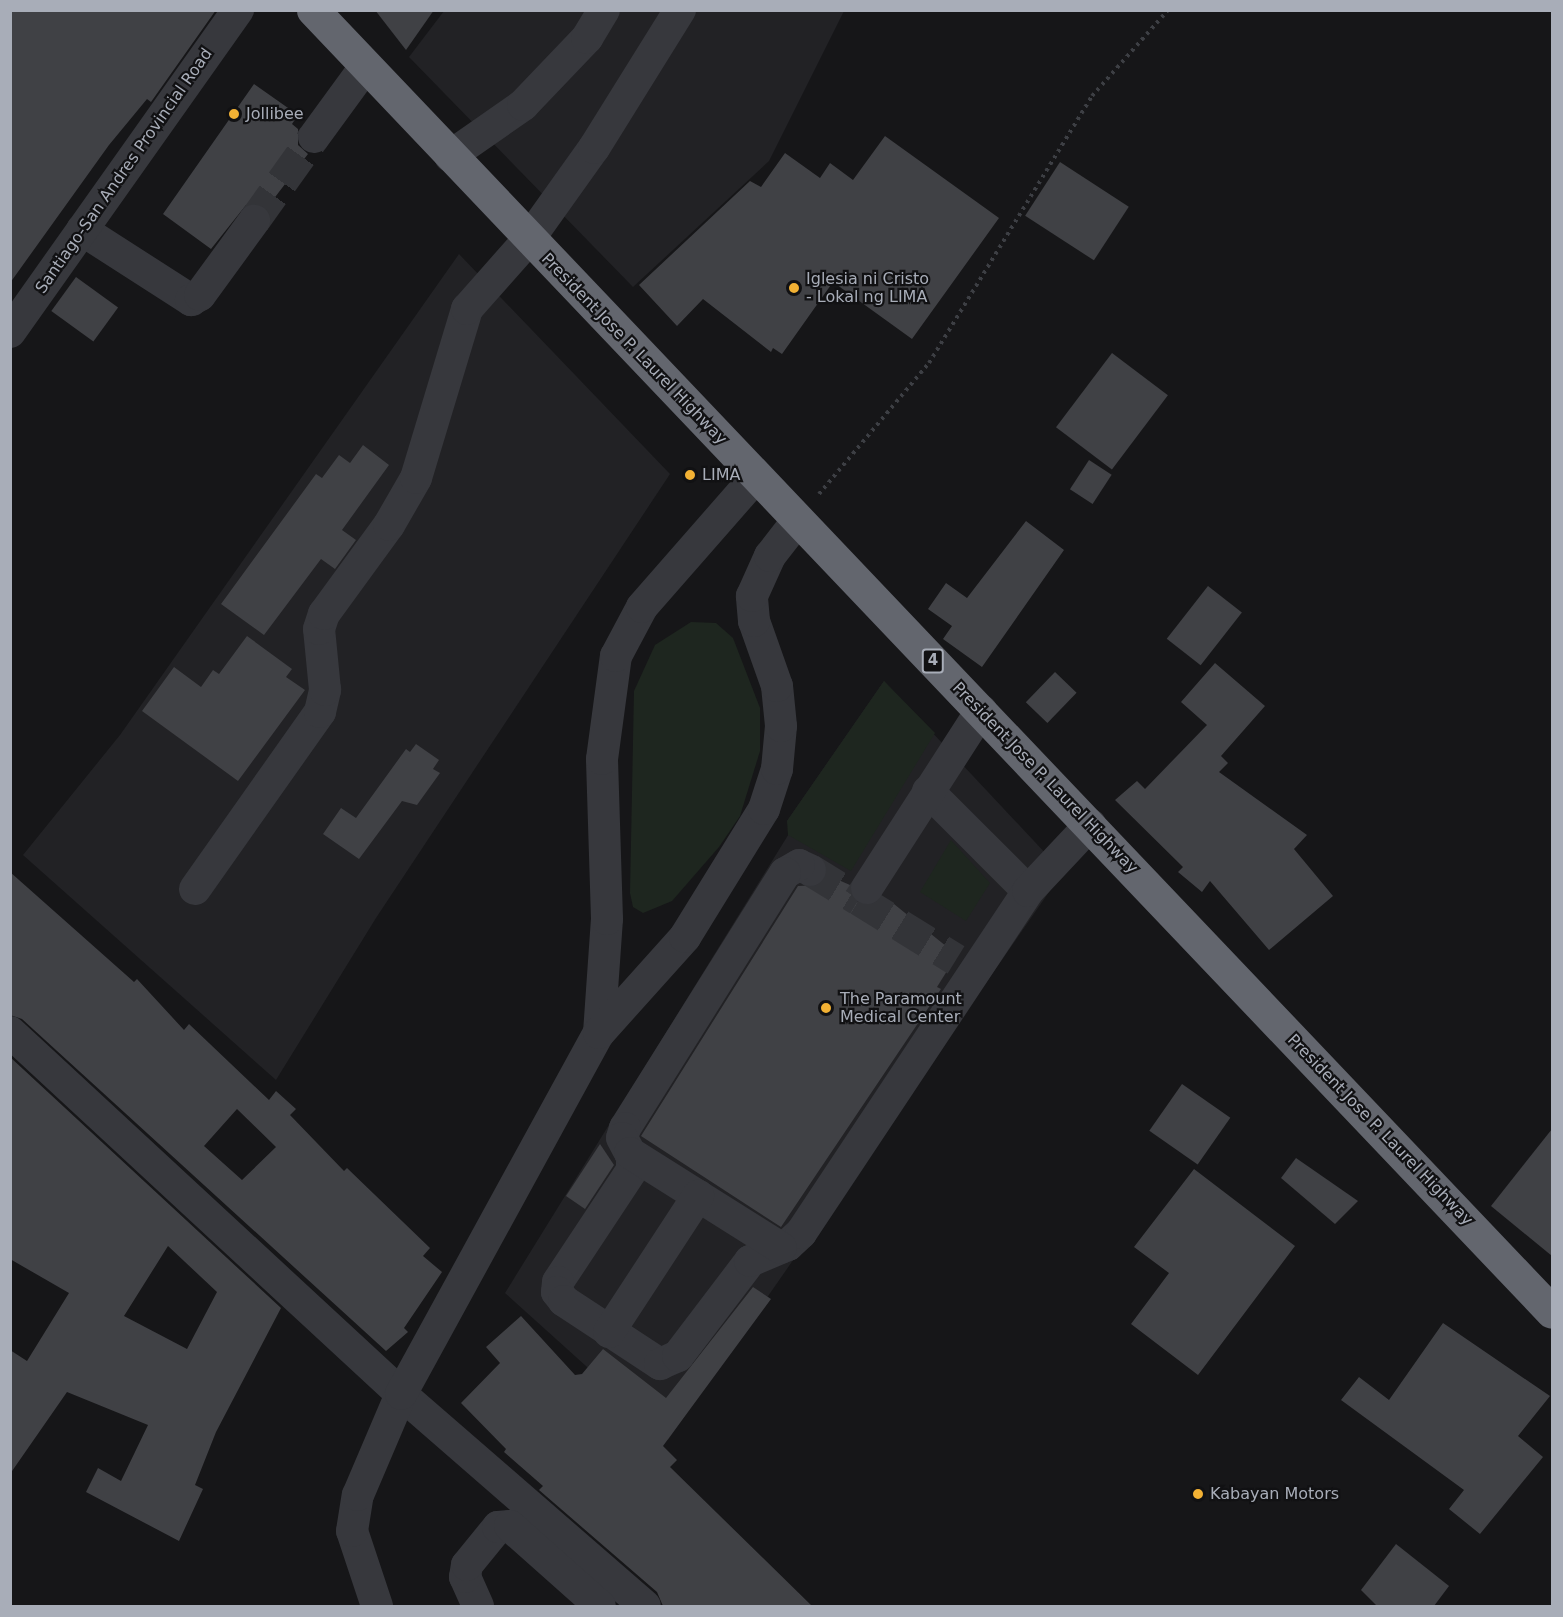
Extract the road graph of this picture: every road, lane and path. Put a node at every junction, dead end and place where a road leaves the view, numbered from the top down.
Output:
1 (238, 10) edge
2 (313, 10) edge
3 (604, 10) edge
4 (680, 10) edge
5 (1168, 10) edge
6 (365, 67) junction
7 (314, 137) tunnel mouth
8 (450, 156) junction
9 (254, 221) tunnel mouth
10 (82, 230) junction
11 (529, 239) junction
12 (10, 332) edge
13 (756, 477) junction
14 (798, 520) junction
15 (981, 711) junction
16 (928, 791) junction
17 (1090, 825) junction
18 (810, 870) tunnel mouth
19 (867, 888) tunnel mouth
20 (195, 889) dead end
21 (1028, 891) junction
22 (10, 1032) edge
23 (599, 1033) junction
24 (630, 1153) junction
25 (698, 1196) junction
26 (781, 1248) junction
27 (1552, 1312) edge
28 (609, 1332) junction
29 (401, 1394) junction
30 (377, 1606) edge
31 (478, 1606) edge
32 (600, 1606) edge
33 (645, 1606) edge

1 - 10 street, Santiago-San Andres Provincial Road
2 - 6 highway, President Jose P. Laurel Highway / 4
3 - 8 street
4 - 11 street
5 - 14 path
6 - 7 street
6 - 8 highway, President Jose P. Laurel Highway / 4
8 - 11 highway, President Jose P. Laurel Highway / 4
9 - 10 street
10 - 12 street, Santiago-San Andres Provincial Road
11 - 13 highway, President Jose P. Laurel Highway / 4
11 - 20 street
13 - 14 highway, President Jose P. Laurel Highway / 4
13 - 23 street
14 - 15 highway, President Jose P. Laurel Highway / 4
14 - 23 street
15 - 16 street
15 - 17 highway, President Jose P. Laurel Highway / 4
16 - 19 street
16 - 21 street
17 - 21 street
17 - 27 highway, President Jose P. Laurel Highway / 4
18 - 24 street
21 - 26 street
22 - 29 street
23 - 29 street
24 - 25 street
24 - 28 street
25 - 26 street
25 - 28 street
26 - 28 street
29 - 30 street
29 - 33 street
31 - 32 street

